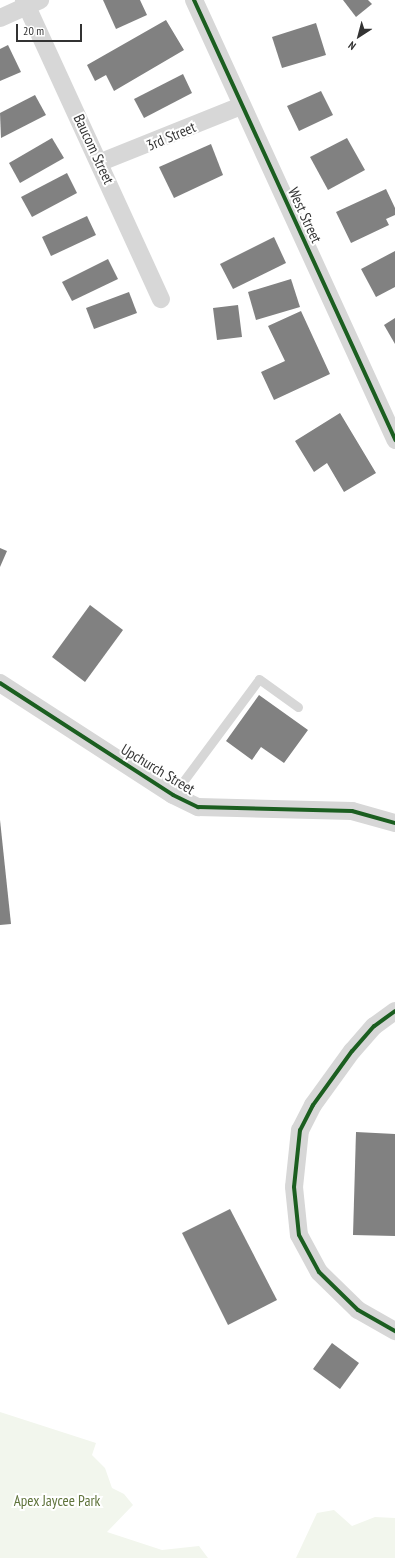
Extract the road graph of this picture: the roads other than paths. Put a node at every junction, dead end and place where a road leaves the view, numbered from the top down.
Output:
1 (194, 0) edge
2 (31, 2) edge
3 (0, 18) edge
4 (241, 106) junction
5 (101, 162) junction
6 (161, 299) dead end
7 (395, 440) edge
8 (0, 683) edge
9 (298, 707) dead end
10 (173, 796) junction
11 (395, 823) edge
12 (395, 1011) edge
13 (395, 1331) edge

1 - 4 street, West Street
2 - 3 street
2 - 5 street, Baucom Street
4 - 5 street, 3rd Street
4 - 7 street, West Street
5 - 6 street, Baucom Street
8 - 10 street, Upchurch Street
9 - 10 lane
10 - 11 street, Upchurch Street
12 - 13 street

